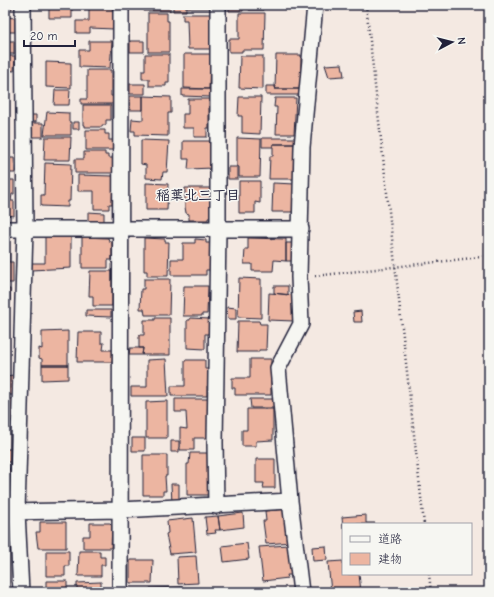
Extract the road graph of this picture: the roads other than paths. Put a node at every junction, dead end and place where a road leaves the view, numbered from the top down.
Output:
1 (23, 5) edge
2 (121, 5) edge
3 (218, 5) edge
4 (315, 5) edge
5 (218, 228) junction
6 (5, 229) edge
7 (25, 229) junction
8 (121, 229) junction
9 (301, 229) junction
10 (290, 501) junction
11 (216, 506) junction
12 (121, 510) junction
13 (11, 512) edge
14 (20, 592) edge
15 (120, 592) edge
16 (301, 592) edge

1 - 7 street
2 - 8 street
3 - 5 street
4 - 9 street
5 - 8 street
5 - 9 street
5 - 11 street
6 - 7 street
7 - 8 street
7 - 13 street
8 - 12 street
9 - 10 street
10 - 11 street
10 - 16 street
11 - 12 street
12 - 13 street
12 - 15 street
13 - 14 street

